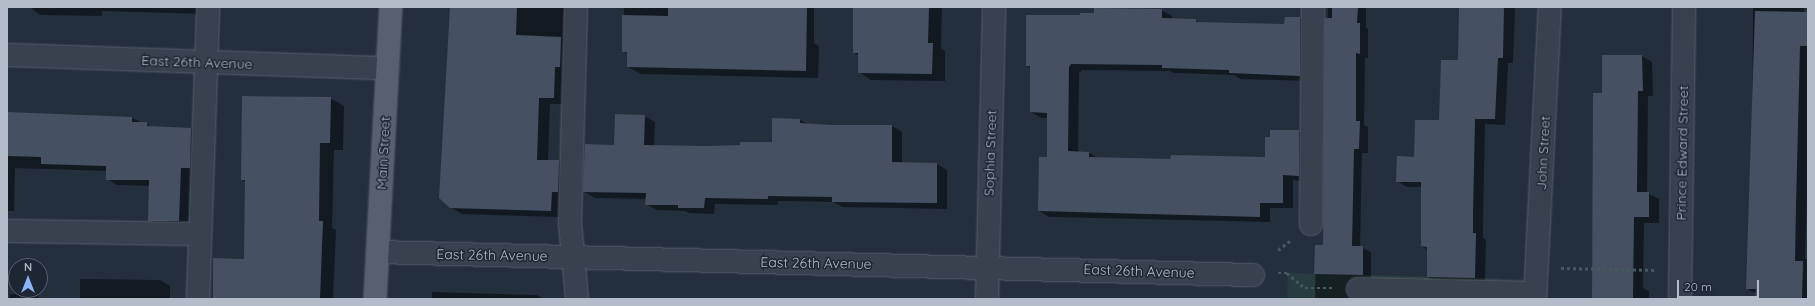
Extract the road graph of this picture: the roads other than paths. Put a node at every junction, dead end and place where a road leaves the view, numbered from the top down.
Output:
1 (208, 7) edge
2 (391, 7) edge
3 (576, 7) edge
4 (994, 7) edge
5 (1313, 7) edge
6 (1550, 7) edge
7 (1684, 7) edge
8 (7, 55) edge
9 (206, 62) junction
10 (388, 68) junction
11 (1311, 224) dead end
12 (7, 231) edge
13 (200, 234) junction
14 (378, 252) junction
15 (575, 257) junction
16 (987, 267) junction
17 (1253, 275) road end
18 (1358, 289) road end
19 (1535, 296) edge
20 (198, 299) edge
21 (375, 299) edge
22 (577, 299) edge
23 (987, 299) edge
24 (1680, 299) edge

1 - 9 street
2 - 10 main road, Main Street
3 - 15 street
4 - 16 street, Sophia Street
5 - 11 street
6 - 19 street, John Street
7 - 24 street, Prince Edward Street
8 - 9 street, East 26th Avenue
9 - 10 street, East 26th Avenue
9 - 13 street
10 - 14 main road, Main Street
12 - 13 street
13 - 20 street
14 - 15 street, East 26th Avenue
14 - 21 main road, Main Street
15 - 16 street, East 26th Avenue
15 - 22 street
16 - 17 street, East 26th Avenue
16 - 23 street, Sophia Street
18 - 19 street

